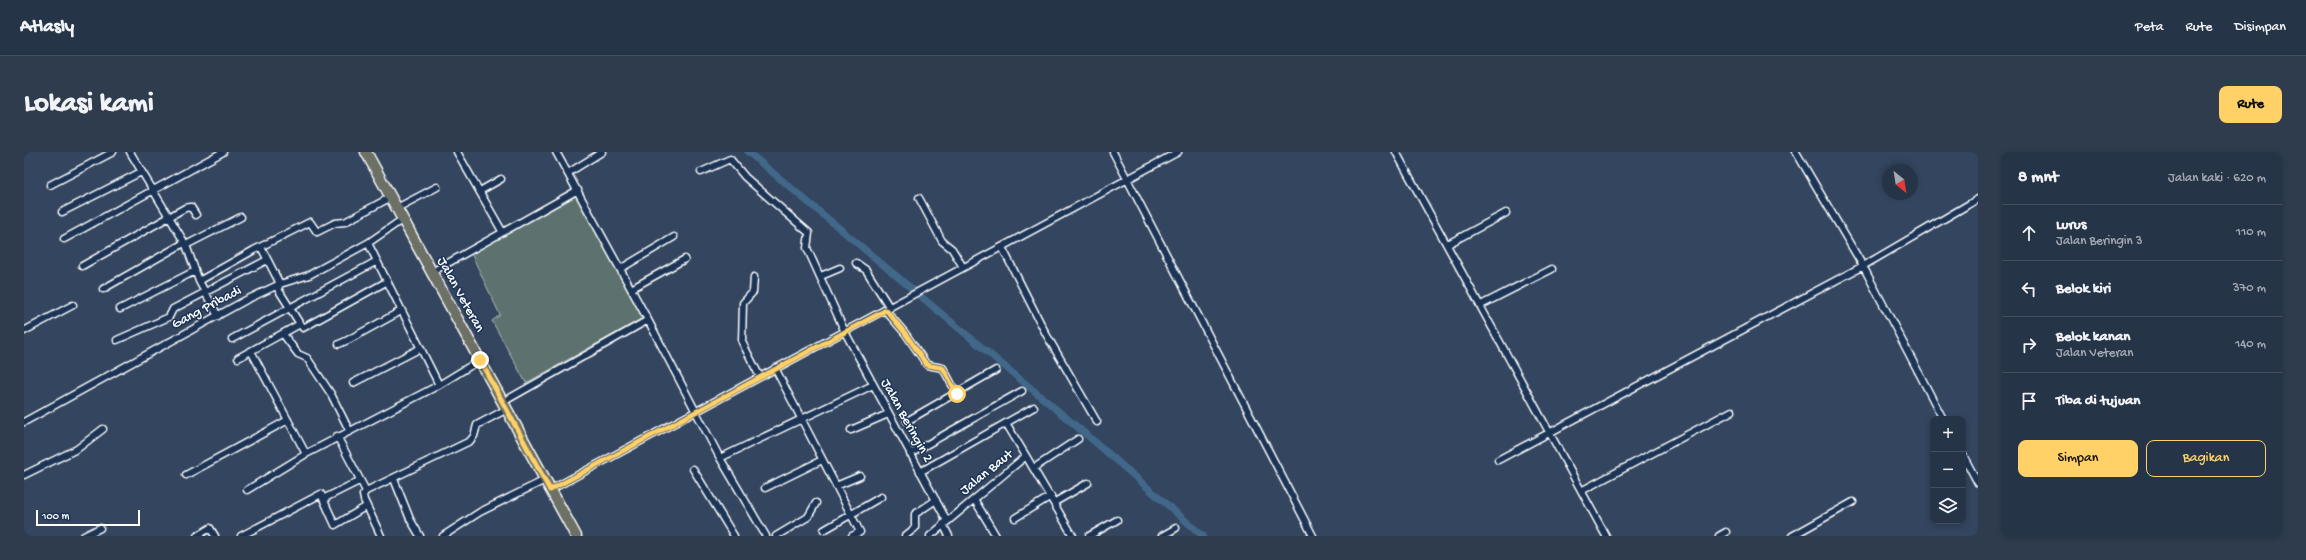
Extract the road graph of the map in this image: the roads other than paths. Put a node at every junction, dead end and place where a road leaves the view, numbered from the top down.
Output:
1 (113, 152) edge
2 (130, 152) edge
3 (224, 152) edge
4 (366, 152) edge
5 (457, 152) edge
6 (556, 152) edge
7 (602, 152) edge
8 (1113, 152) edge
9 (1178, 152) edge
10 (1396, 152) edge
11 (1796, 152) edge
12 (141, 172) junction
13 (702, 172) dead end
14 (568, 173) junction
15 (501, 179) dead end
16 (1128, 179) junction
17 (50, 185) dead end
18 (437, 187) dead end
19 (154, 190) junction
20 (578, 190) junction
21 (480, 191) junction
22 (391, 197) junction
23 (919, 198) dead end
24 (1978, 199) edge
25 (397, 208) junction
26 (62, 212) dead end
27 (1506, 213) dead end
28 (196, 215) dead end
29 (241, 217) dead end
30 (170, 218) junction
31 (403, 219) junction
32 (502, 231) junction
33 (674, 237) dead end
34 (64, 239) dead end
35 (368, 243) junction
36 (185, 244) junction
37 (1448, 244) junction
38 (261, 247) junction
39 (1002, 247) junction
40 (685, 259) dead end
41 (267, 260) junction
42 (377, 261) junction
43 (856, 262) dead end
44 (82, 266) dead end
45 (1864, 266) junction
46 (963, 267) junction
47 (840, 268) dead end
48 (620, 269) junction
49 (1552, 269) dead end
50 (195, 271) junction
51 (432, 272) junction
52 (821, 276) junction
53 (754, 277) dead end
54 (199, 281) junction
55 (386, 282) junction
56 (280, 284) junction
57 (104, 289) dead end
58 (632, 289) junction
59 (204, 291) junction
60 (73, 305) dead end
61 (1481, 306) junction
62 (120, 309) dead end
63 (289, 309) junction
64 (402, 310) junction
65 (888, 310) junction
66 (218, 316) junction
67 (648, 320) junction
68 (300, 324) junction
69 (24, 331) edge
70 (845, 332) junction
71 (283, 334) junction
72 (232, 339) dead end
73 (116, 340) dead end
74 (339, 344) dead end
75 (421, 348) junction
76 (251, 351) junction
77 (238, 358) dead end
78 (480, 360) junction
79 (775, 368) junction
80 (996, 370) dead end
81 (760, 377) junction
82 (353, 383) dead end
83 (439, 385) junction
84 (873, 385) junction
85 (1022, 391) dead end
86 (957, 394) junction
87 (505, 406) junction
88 (1034, 407) dead end
89 (1732, 411) dead end
90 (697, 412) junction
91 (888, 414) junction
92 (1941, 416) edge
93 (801, 419) junction
94 (288, 420) junction
95 (906, 421) dead end
96 (24, 422) edge
97 (1097, 422) dead end
98 (1006, 423) junction
99 (103, 429) dead end
100 (349, 430) junction
101 (851, 430) dead end
102 (1550, 432) junction
103 (337, 436) junction
104 (1078, 438) dead end
105 (306, 454) junction
106 (910, 454) junction
107 (1026, 456) junction
108 (720, 458) junction
109 (822, 460) junction
110 (1498, 460) dead end
111 (1966, 461) edge
112 (1034, 468) junction
113 (693, 469) dead end
114 (920, 472) junction
115 (24, 475) edge
116 (186, 475) dead end
117 (860, 476) dead end
118 (394, 479) junction
119 (545, 480) junction
120 (359, 481) junction
121 (1088, 482) dead end
122 (1978, 483) edge
123 (836, 486) junction
124 (765, 488) dead end
125 (247, 490) dead end
126 (550, 490) junction
127 (1583, 490) junction
128 (366, 491) junction
129 (1051, 496) junction
130 (881, 497) dead end
131 (323, 499) junction
132 (974, 499) junction
133 (936, 500) junction
134 (1055, 502) junction
135 (1853, 502) dead end
136 (816, 503) dead end
137 (367, 506) junction
138 (852, 515) junction
139 (1015, 518) dead end
140 (1117, 520) dead end
141 (945, 523) junction
142 (100, 528) dead end
143 (1176, 528) dead end
144 (824, 530) dead end
145 (1726, 532) dead end
146 (861, 534) edge
147 (572, 535) edge
148 (84, 536) edge
149 (197, 536) edge
150 (215, 536) edge
151 (241, 536) edge
152 (381, 536) edge
153 (420, 536) edge
154 (443, 536) edge
155 (734, 536) edge
156 (766, 536) edge
157 (776, 536) edge
158 (852, 536) edge
159 (905, 536) edge
160 (930, 536) edge
161 (948, 536) edge
162 (996, 536) edge
163 (1073, 536) edge
164 (1089, 536) edge
165 (1162, 536) edge
166 (1313, 536) edge
167 (1606, 536) edge
168 (1719, 536) edge
169 (1792, 536) edge

1 - 17 street
2 - 12 street
3 - 19 street
4 - 22 main road, Jalan Veteran
5 - 21 street
6 - 14 street
7 - 14 street
8 - 16 street
9 - 16 street
10 - 37 street
11 - 45 street
12 - 19 street
12 - 26 street
13 - 52 street, Jalan Beringin 2
14 - 20 street
15 - 21 street
16 - 39 street
16 - 166 street
18 - 25 street
19 - 30 street
19 - 34 street
20 - 32 street
20 - 48 street
21 - 32 street
22 - 25 main road, Jalan Veteran
22 - 38 street
23 - 46 street
24 - 45 street
25 - 31 main road, Jalan Veteran
27 - 37 street
28 - 30 street
29 - 36 street
30 - 36 street
30 - 44 street
31 - 35 street, Gang Pribadi
31 - 51 main road, Jalan Veteran
32 - 51 street
33 - 48 street
35 - 42 street
35 - 56 street, Gang Pribadi
36 - 50 street
36 - 57 street
37 - 61 street
38 - 41 street
38 - 54 street
39 - 46 street
39 - 97 street
40 - 58 street
41 - 56 street
41 - 59 street
42 - 55 street
42 - 63 street
43 - 65 street
45 - 92 street
45 - 102 street
46 - 65 street
47 - 52 street
48 - 58 street
49 - 61 street
50 - 54 street
50 - 62 street
51 - 78 main road, Jalan Veteran
52 - 70 street, Jalan Beringin 2
53 - 81 street
54 - 59 street
55 - 64 street
55 - 68 street
56 - 63 street
56 - 66 street, Gang Pribadi
58 - 67 street
59 - 66 street
59 - 73 street
60 - 69 street
61 - 102 street
63 - 68 street
63 - 72 street
64 - 74 street
64 - 75 street
65 - 70 street
65 - 86 street
66 - 96 street, Gang Pribadi
67 - 87 street
67 - 90 street
68 - 71 street
70 - 79 street
70 - 84 street, Jalan Beringin 2
71 - 76 street
71 - 100 street
75 - 82 street
75 - 83 street
76 - 77 street
76 - 94 street
78 - 83 street
78 - 87 main road, Jalan Veteran
79 - 81 street
79 - 93 street
80 - 86 street
81 - 90 street
83 - 100 street
84 - 91 street, Jalan Beringin 2
84 - 93 street
85 - 106 street
86 - 95 street
87 - 118 street
87 - 119 main road, Jalan Veteran
88 - 98 street
89 - 127 street
90 - 108 street
90 - 126 street
91 - 101 street
91 - 106 street, Jalan Beringin 2
93 - 108 street
93 - 109 street
94 - 105 street
94 - 116 street
98 - 107 street
98 - 114 street
99 - 115 street
100 - 103 street
102 - 110 street
102 - 127 street
103 - 105 street
103 - 120 street
104 - 112 street
105 - 125 street
106 - 114 street, Jalan Beringin 2
107 - 112 street, Jalan Baut
107 - 132 street, Jalan Baut
108 - 156 street
109 - 123 street
109 - 124 street
111 - 122 street
112 - 129 street, Jalan Baut
113 - 155 street
114 - 133 street, Jalan Beringin 2
117 - 123 street
118 - 128 street
118 - 153 street
119 - 126 main road, Jalan Veteran
119 - 154 street
120 - 128 street
120 - 131 street
121 - 134 street
123 - 138 street
126 - 147 main road, Jalan Veteran
127 - 167 street
128 - 137 street
129 - 134 street, Jalan Baut
129 - 139 street
130 - 138 street
131 - 137 street
131 - 151 street
132 - 141 street, Jalan Baut
132 - 162 street
133 - 141 street, Jalan Beringin 2
133 - 159 street
134 - 163 street, Jalan Baut
135 - 169 street
136 - 157 street
137 - 152 street
138 - 144 street
138 - 146 street
140 - 164 street
141 - 160 street, Jalan Baut
141 - 161 street, Jalan Beringin 2
142 - 148 street
143 - 165 street
145 - 168 street
146 - 158 street
149 - 150 street

